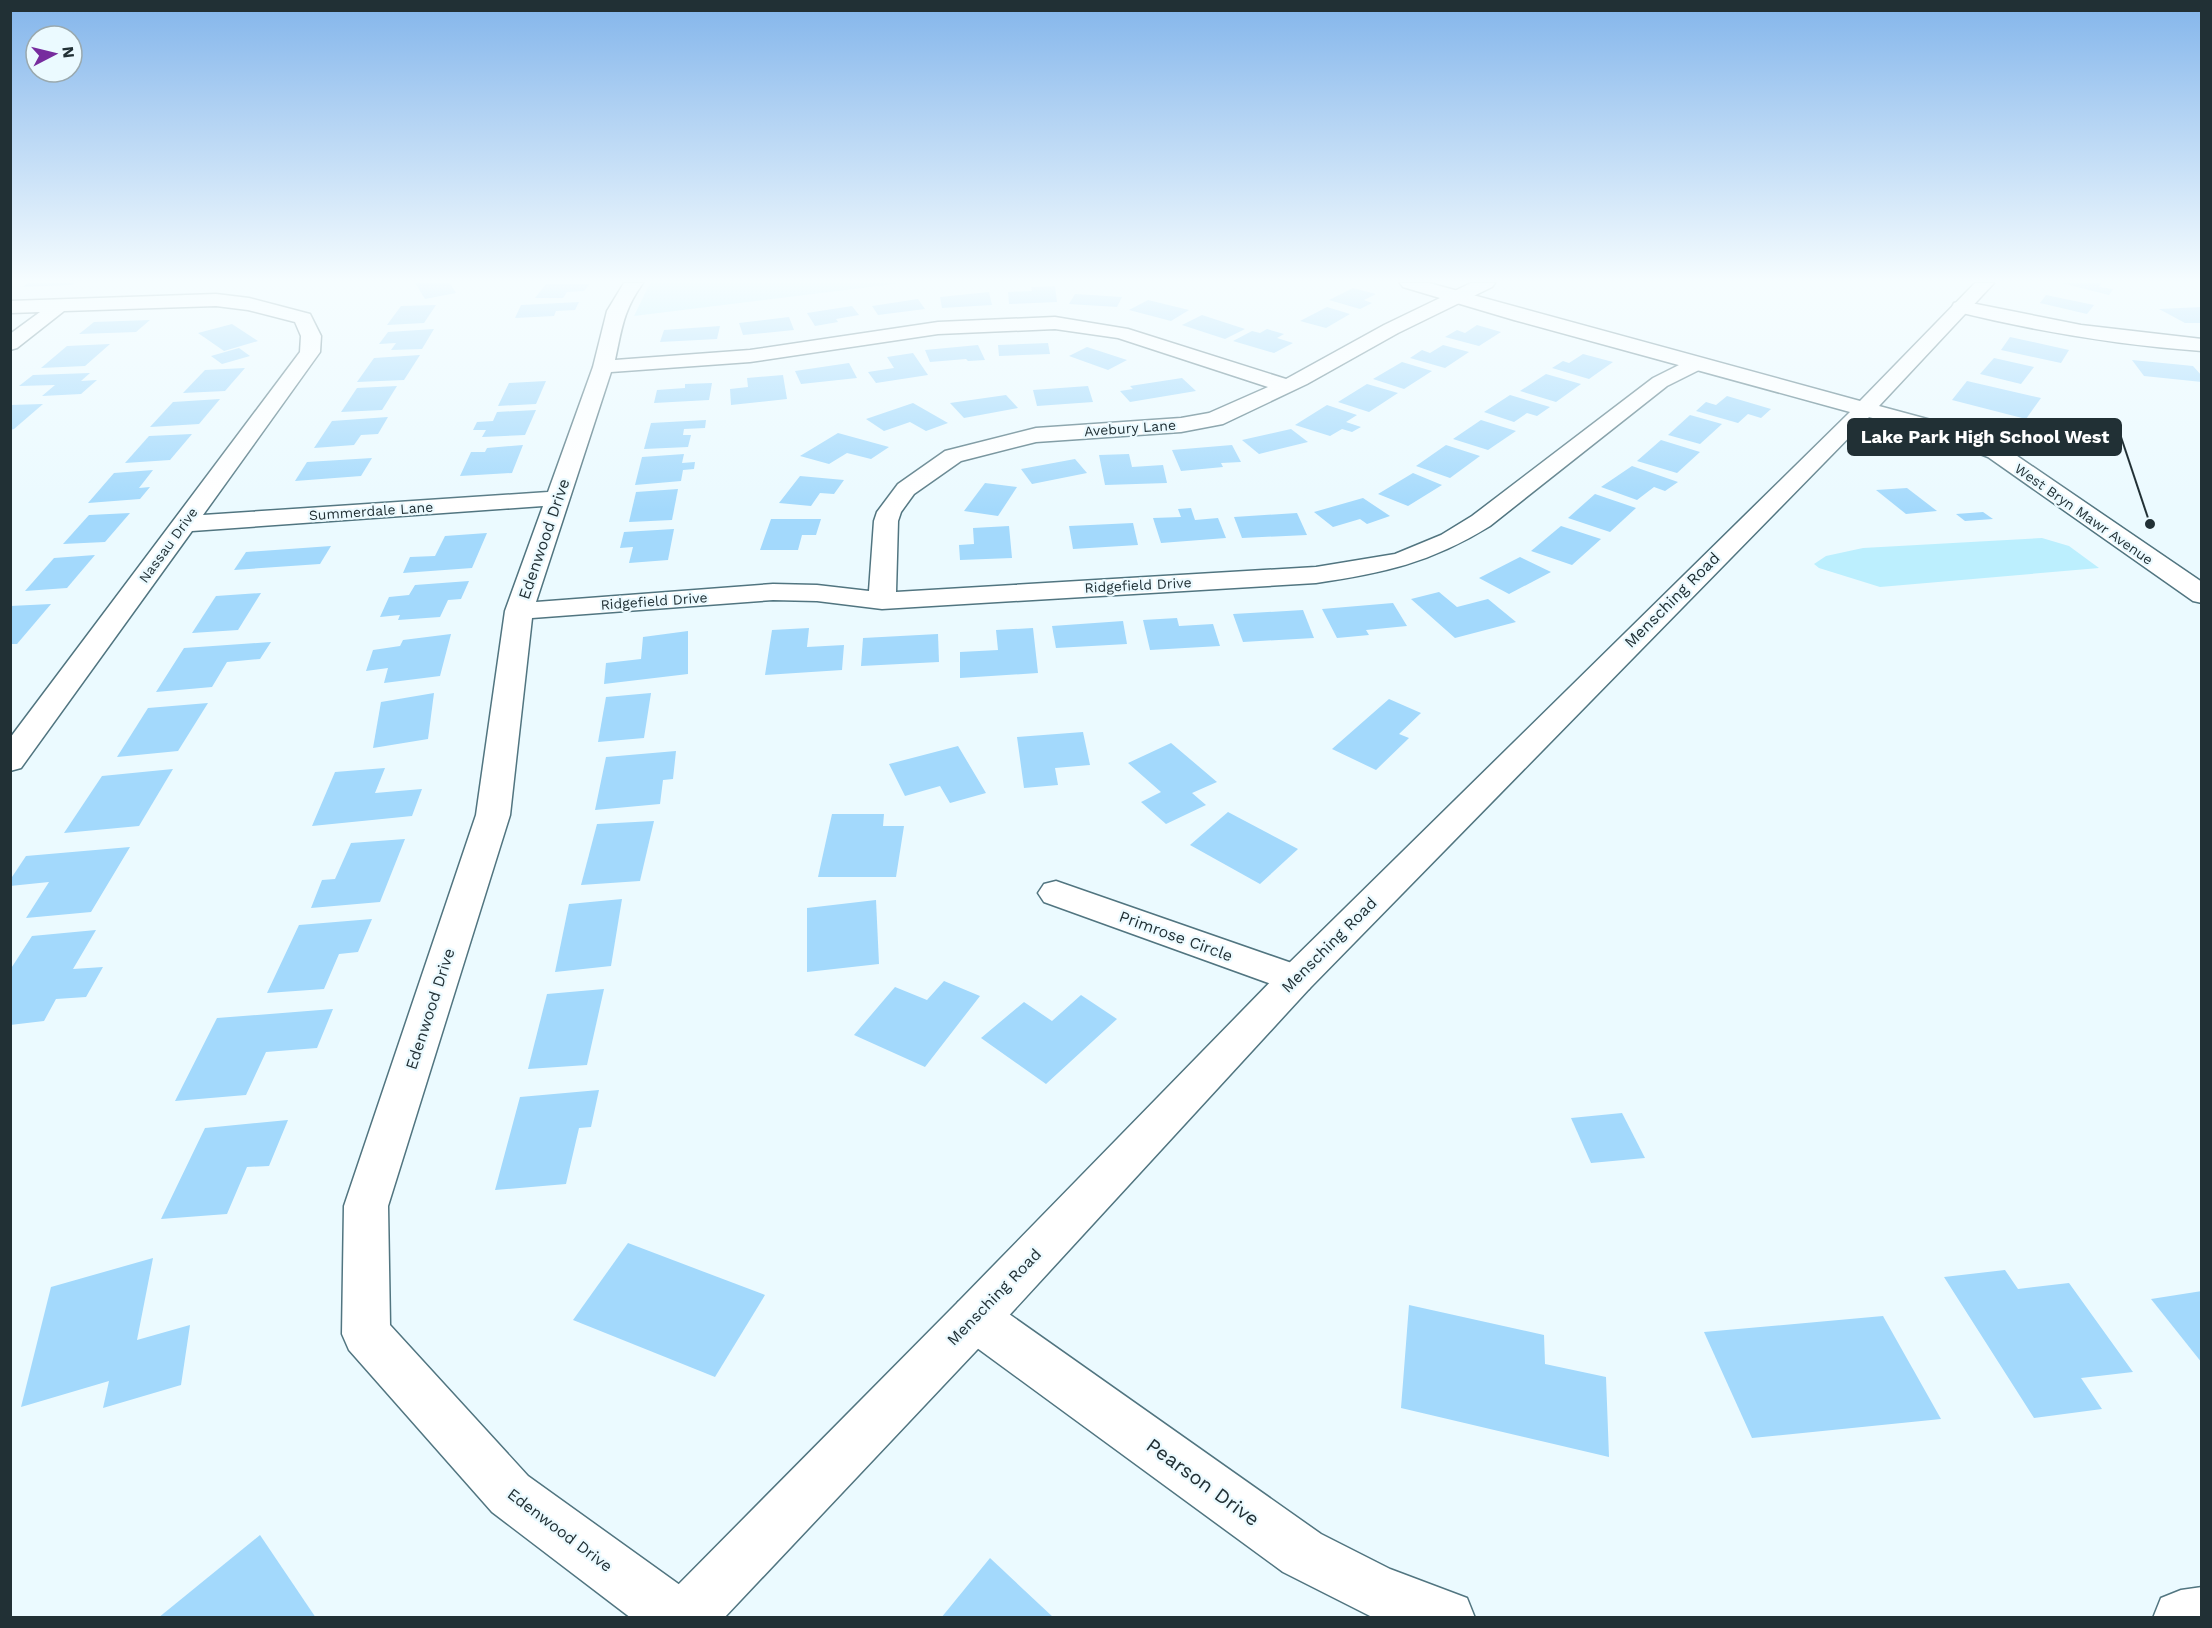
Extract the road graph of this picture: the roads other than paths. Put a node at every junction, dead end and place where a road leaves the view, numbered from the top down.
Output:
1 (305, 359) edge
2 (605, 359) edge
3 (721, 359) edge
4 (1202, 359) edge
5 (1338, 359) edge
6 (1678, 359) edge
7 (1913, 359) edge
8 (1696, 364) junction
9 (603, 367) junction
10 (1287, 386) junction
11 (1864, 410) junction
12 (559, 498) junction
13 (184, 524) junction
14 (2202, 595) edge
15 (882, 601) junction
16 (519, 611) junction
17 (10, 761) edge
18 (1056, 893) dead end
19 (1296, 979) junction
20 (975, 1318) junction
21 (2202, 1615) edge
22 (678, 1617) edge
23 (685, 1617) edge
24 (1448, 1617) edge
25 (2181, 1617) edge

1 - 13 street, Nassau Drive
2 - 9 street, Edenwood Drive
3 - 9 street
4 - 10 street
5 - 10 street, Avebury Lane
6 - 8 street, West Bryn Mawr Avenue
7 - 11 street, Mensching Road
8 - 11 street, West Bryn Mawr Avenue
8 - 15 street, Ridgefield Drive
9 - 12 street, Edenwood Drive
10 - 15 street, Avebury Lane
11 - 14 street, West Bryn Mawr Avenue
11 - 19 street, Mensching Road
12 - 13 street, Summerdale Lane
12 - 16 street, Edenwood Drive
13 - 17 street, Nassau Drive
15 - 16 street, Ridgefield Drive
16 - 22 street, Edenwood Drive
18 - 19 street, Primrose Circle
19 - 20 street, Mensching Road
20 - 23 street, Mensching Road
20 - 24 street, Pearson Drive
21 - 25 street

